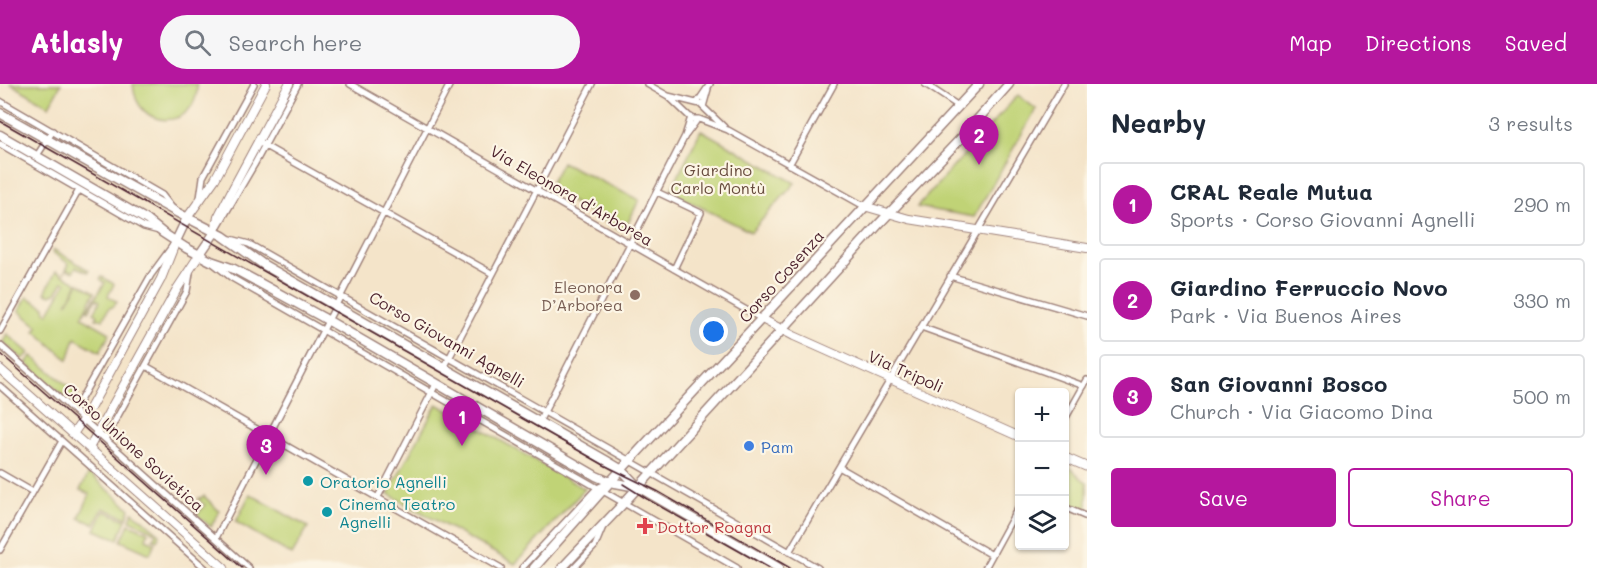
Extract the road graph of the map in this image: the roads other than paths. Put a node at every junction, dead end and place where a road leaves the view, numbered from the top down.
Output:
1 (254, 84) edge
2 (266, 84) edge
3 (289, 84) edge
4 (298, 84) edge
5 (350, 84) edge
6 (450, 84) edge
7 (592, 84) edge
8 (647, 84) edge
9 (834, 84) edge
10 (925, 84) edge
11 (979, 84) edge
12 (1009, 84) edge
13 (1064, 84) edge
14 (709, 86) edge
15 (668, 96) junction
16 (0, 101) edge
17 (957, 105) junction
18 (699, 106) junction
19 (0, 112) edge
20 (690, 117) junction
21 (698, 119) junction
22 (428, 129) junction
23 (728, 130) junction
24 (53, 131) junction
25 (0, 135) edge
26 (685, 136) junction
27 (47, 140) junction
28 (0, 144) edge
29 (262, 144) junction
30 (34, 159) junction
31 (789, 165) junction
32 (79, 189) junction
33 (537, 191) junction
34 (657, 192) junction
35 (199, 200) junction
36 (864, 207) junction
37 (176, 212) junction
38 (384, 213) junction
39 (887, 215) junction
40 (187, 218) junction
41 (977, 230) junction
42 (161, 232) junction
43 (214, 232) junction
44 (226, 238) junction
45 (176, 241) junction
46 (630, 244) junction
47 (1087, 248) edge
48 (200, 254) junction
49 (211, 261) junction
50 (190, 269) junction
51 (674, 269) junction
52 (493, 274) junction
53 (950, 276) junction
54 (341, 296) junction
55 (336, 306) junction
56 (1087, 316) edge
57 (762, 319) junction
58 (328, 321) junction
59 (921, 327) junction
60 (781, 329) junction
61 (323, 330) junction
62 (0, 331) edge
63 (0, 345) edge
64 (449, 358) junction
65 (146, 366) junction
66 (444, 368) junction
67 (0, 369) edge
68 (890, 379) junction
69 (1085, 383) edge
70 (0, 386) edge
71 (434, 388) junction
72 (74, 411) junction
73 (544, 412) junction
74 (1069, 413) edge
75 (84, 419) junction
76 (539, 422) junction
77 (97, 431) junction
78 (73, 434) junction
79 (269, 435) junction
80 (1015, 435) edge
81 (105, 439) junction
82 (62, 441) junction
83 (526, 442) junction
84 (89, 448) junction
85 (80, 458) junction
86 (1069, 459) edge
87 (626, 465) junction
88 (839, 467) junction
89 (1087, 467) edge
90 (651, 472) junction
91 (0, 473) edge
92 (604, 486) junction
93 (638, 487) junction
94 (33, 492) junction
95 (378, 497) junction
96 (624, 503) junction
97 (1069, 509) edge
98 (1015, 513) edge
99 (1087, 518) edge
100 (605, 523) junction
101 (216, 538) junction
102 (0, 550) edge
103 (789, 552) junction
104 (992, 555) junction
105 (205, 568) edge
106 (223, 568) edge
107 (249, 568) edge
108 (501, 568) edge
109 (522, 568) edge
110 (534, 568) edge
111 (562, 568) edge
112 (574, 568) edge
113 (737, 568) edge
114 (779, 568) edge
115 (818, 568) edge
116 (985, 568) edge

1 - 35 street
2 - 35 street
3 - 29 street
4 - 29 street
5 - 22 street, Via Eleonora d'Arborea
6 - 22 street
7 - 33 street
8 - 15 street
9 - 31 street
10 - 17 street
11 - 17 main road, Corso Cosenza
12 - 39 main road
13 - 41 street
14 - 18 street
15 - 18 street
15 - 20 street
16 - 24 street, Corso Giovanni Agnelli
17 - 36 main road, Corso Cosenza
18 - 20 street
18 - 21 street
18 - 23 street
19 - 27 main road, Corso Giovanni Agnelli
20 - 21 street
20 - 26 street
21 - 23 street
21 - 26 street
22 - 33 street, Via Eleonora d'Arborea
22 - 38 street
23 - 31 street
24 - 27 street
24 - 37 street, Corso Giovanni Agnelli
25 - 30 main road
26 - 34 street
27 - 30 street
27 - 37 main road, Corso Giovanni Agnelli
28 - 30 street
29 - 38 street
29 - 43 street
30 - 32 street
30 - 42 main road
31 - 36 street
32 - 42 street
32 - 62 street
33 - 46 street, Via Eleonora d'Arborea
33 - 52 street
34 - 46 street
34 - 51 street
35 - 40 street
36 - 39 street
36 - 57 main road, Corso Cosenza
37 - 40 main road, Corso Giovanni Agnelli
38 - 52 street
38 - 54 street
39 - 41 street
39 - 60 main road
40 - 43 main road, Corso Giovanni Agnelli
40 - 45 main road
41 - 47 street
41 - 53 street
42 - 45 main road
43 - 44 main road, Corso Giovanni Agnelli
43 - 48 main road
44 - 54 street, Corso Giovanni Agnelli
44 - 55 main road, Corso Giovanni Agnelli
45 - 48 main road, Corso Giovanni Agnelli
45 - 72 street
45 - 75 street
46 - 51 street, Via Eleonora d'Arborea
46 - 73 street
48 - 49 main road, Corso Giovanni Agnelli
48 - 50 street
49 - 58 main road, Corso Giovanni Agnelli
49 - 61 street, Corso Giovanni Agnelli
50 - 65 street
50 - 77 street
51 - 57 street, Via Eleonora d'Arborea
52 - 64 street
53 - 56 street
53 - 59 street
54 - 55 street
54 - 64 street, Corso Giovanni Agnelli
55 - 58 street
55 - 66 main road, Corso Giovanni Agnelli
57 - 60 street, Via Eleonora d'Arborea
57 - 87 main road, Corso Cosenza
58 - 61 street
58 - 71 main road, Corso Giovanni Agnelli
59 - 68 street
59 - 69 street
60 - 68 street, Via Tripoli
60 - 90 main road
61 - 71 street, Corso Giovanni Agnelli
61 - 79 street
63 - 72 street, Corso Unione Sovietica
64 - 66 street
64 - 73 street, Corso Giovanni Agnelli
65 - 79 street
65 - 81 street
66 - 76 main road, Corso Giovanni Agnelli
67 - 78 street, Corso Unione Sovietica
68 - 80 street, Via Tripoli
68 - 88 street
69 - 74 street
70 - 82 street
71 - 83 main road, Corso Giovanni Agnelli
71 - 95 street
72 - 75 street, Corso Unione Sovietica
73 - 76 street
73 - 87 street, Corso Giovanni Agnelli
75 - 77 street, Corso Unione Sovietica
75 - 78 street
76 - 87 main road, Corso Giovanni Agnelli
77 - 81 street, Corso Unione Sovietica
77 - 84 street
78 - 84 street, Corso Unione Sovietica
79 - 95 street
79 - 101 street
81 - 101 street, Corso Unione Sovietica
82 - 85 street
82 - 94 street
83 - 92 street, Corso Giovanni Agnelli
83 - 92 main road, Corso Giovanni Agnelli
84 - 85 street
84 - 106 street, Corso Unione Sovietica
85 - 105 street
86 - 89 street
87 - 90 street, Corso Giovanni Agnelli
87 - 92 main road, Corso Cosenza
87 - 93 main road, Corso Giovanni Agnelli
88 - 103 street
88 - 104 street
90 - 93 main road
90 - 103 street, Corso Giovanni Agnelli
91 - 94 street
92 - 93 main road, Corso Giovanni Agnelli
92 - 96 street, Corso Giovanni Agnelli
92 - 109 street, Corso Cosenza
92 - 110 main road, Corso Cosenza
93 - 96 main road
93 - 114 street, Corso Giovanni Agnelli
94 - 102 street
95 - 108 street
96 - 100 main road
96 - 113 street, Corso Giovanni Agnelli
97 - 99 street
98 - 104 street
100 - 111 main road
100 - 112 street
101 - 107 street, Corso Unione Sovietica
103 - 115 street, Corso Giovanni Agnelli
104 - 116 street

